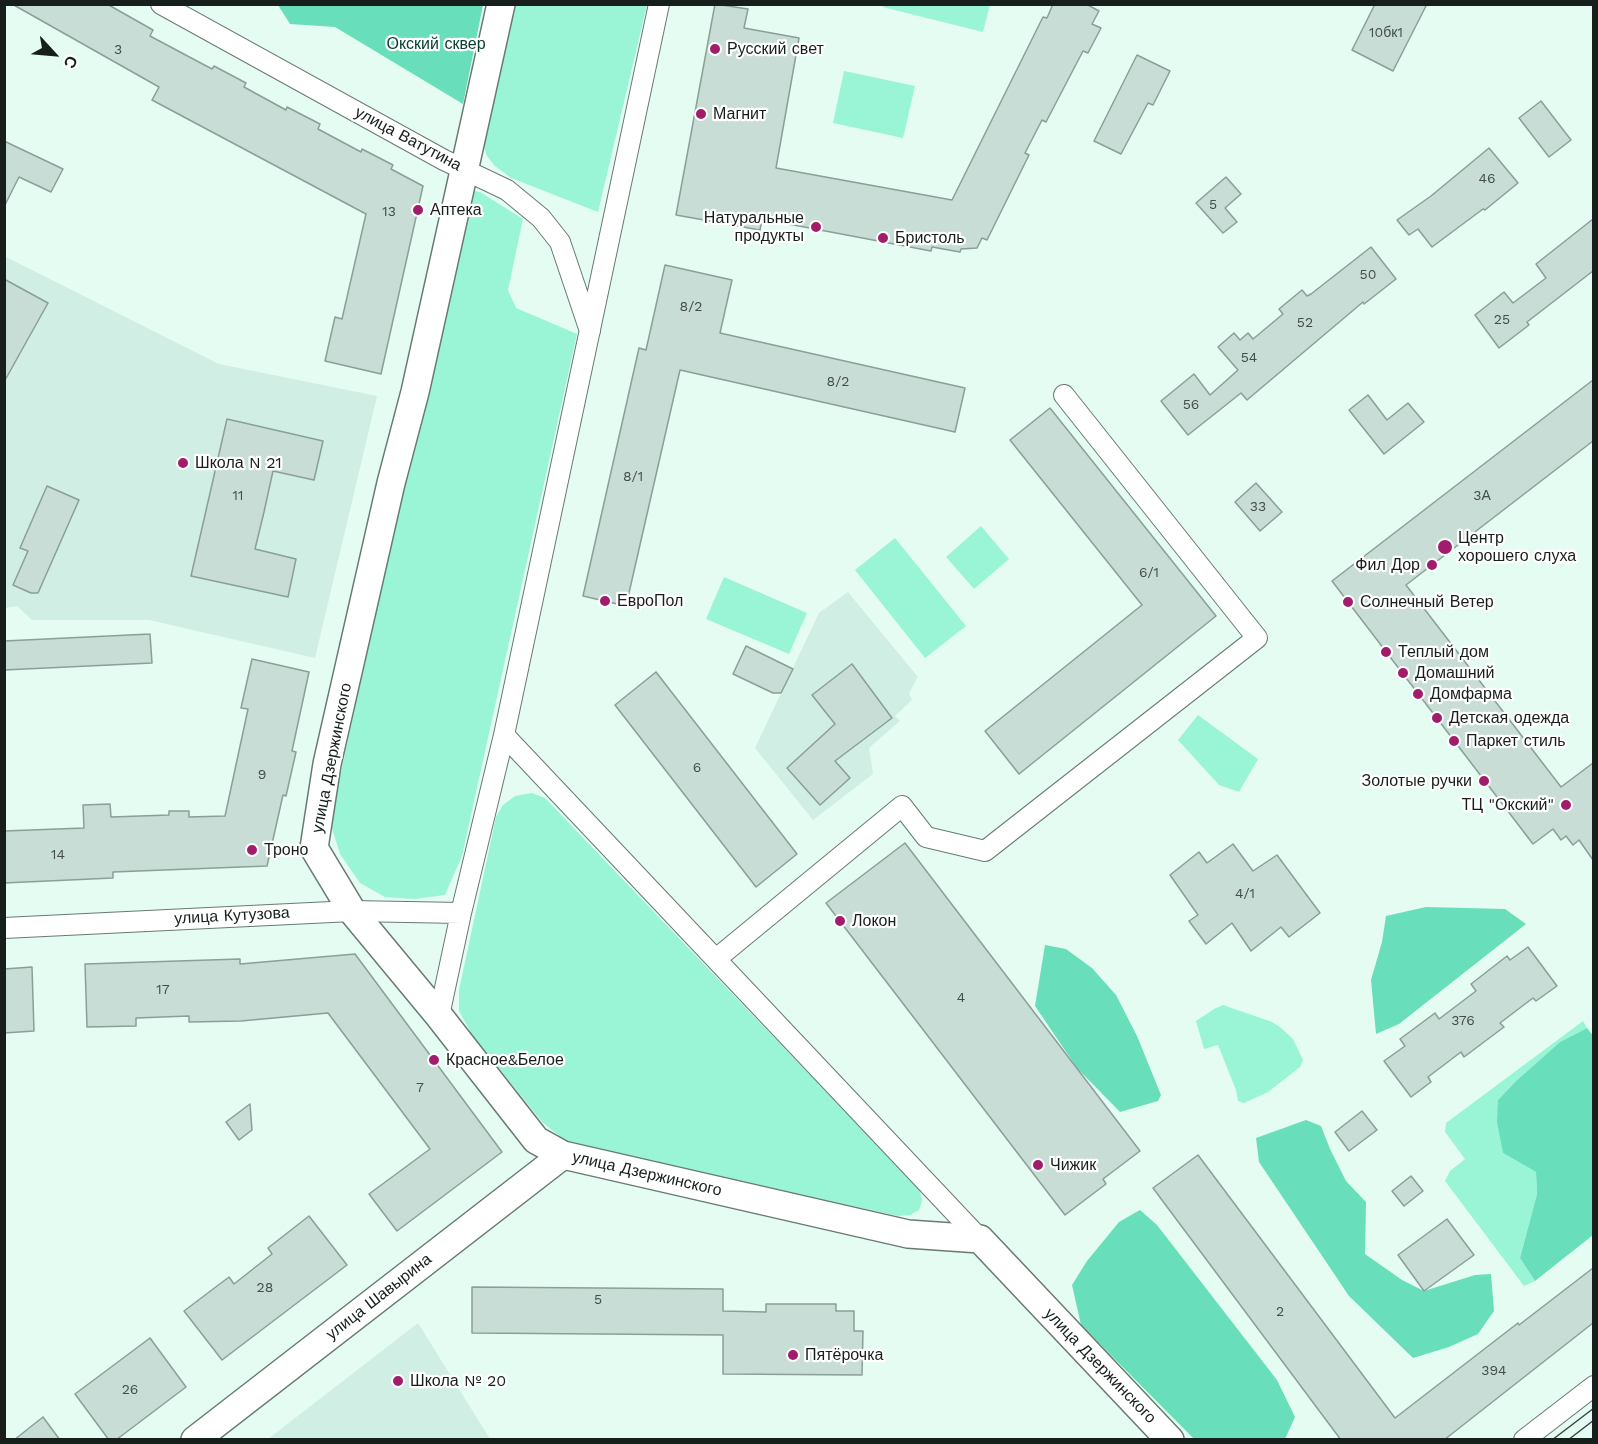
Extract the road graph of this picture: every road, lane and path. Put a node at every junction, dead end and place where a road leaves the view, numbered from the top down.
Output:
1 (161, 4) edge
2 (501, 4) edge
3 (659, 4) edge
4 (464, 170) junction
5 (590, 332) junction
6 (1064, 395) dead end
7 (504, 735) junction
8 (352, 911) junction
9 (460, 913) junction
10 (4, 928) edge
11 (716, 959) junction
12 (439, 1016) junction
13 (563, 1155) junction
14 (980, 1239) junction
15 (1593, 1386) edge
16 (195, 1440) edge
17 (1170, 1440) edge
18 (1524, 1440) edge

1 - 4 street, улица Ватутина
2 - 4 street, улица Дзержинского
3 - 5 street
4 - 5 street, улица Ватутина
4 - 8 street, улица Дзержинского
5 - 7 street
6 - 11 street
7 - 9 street
7 - 11 street, улица Дзержинского
8 - 9 street, улица Кутузова
8 - 10 street, улица Кутузова
8 - 12 street, улица Дзержинского
9 - 12 street
11 - 14 street, улица Дзержинского
12 - 13 street, улица Дзержинского
13 - 14 street, улица Дзержинского
13 - 16 street, улица Шавырина
14 - 17 street, улица Дзержинского
15 - 18 street

